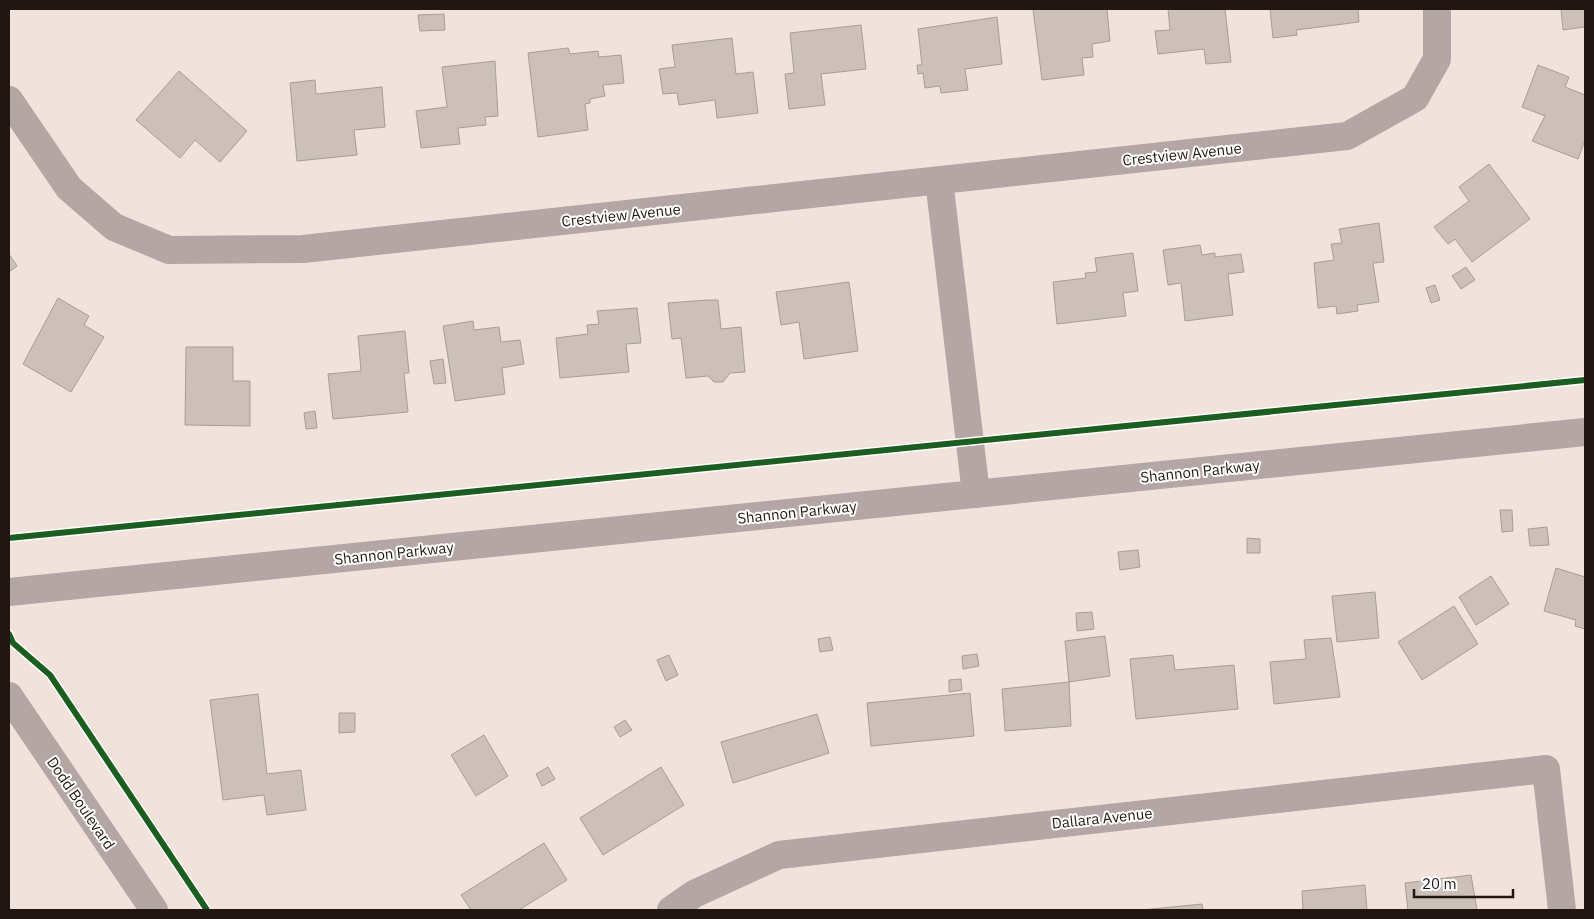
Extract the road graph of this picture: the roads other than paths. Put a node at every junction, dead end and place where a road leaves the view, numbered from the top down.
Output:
1 (1437, 9) edge
2 (9, 100) edge
3 (939, 180) junction
4 (1585, 432) edge
5 (976, 494) junction
6 (9, 592) edge
7 (9, 696) edge
8 (154, 910) edge
9 (671, 910) edge
10 (1562, 910) edge

1 - 3 street, Crestview Avenue
2 - 3 street, Crestview Avenue
3 - 5 street
4 - 5 street, Shannon Parkway
5 - 6 street, Shannon Parkway
7 - 8 street, Dodd Boulevard
9 - 10 street, Dallara Avenue

